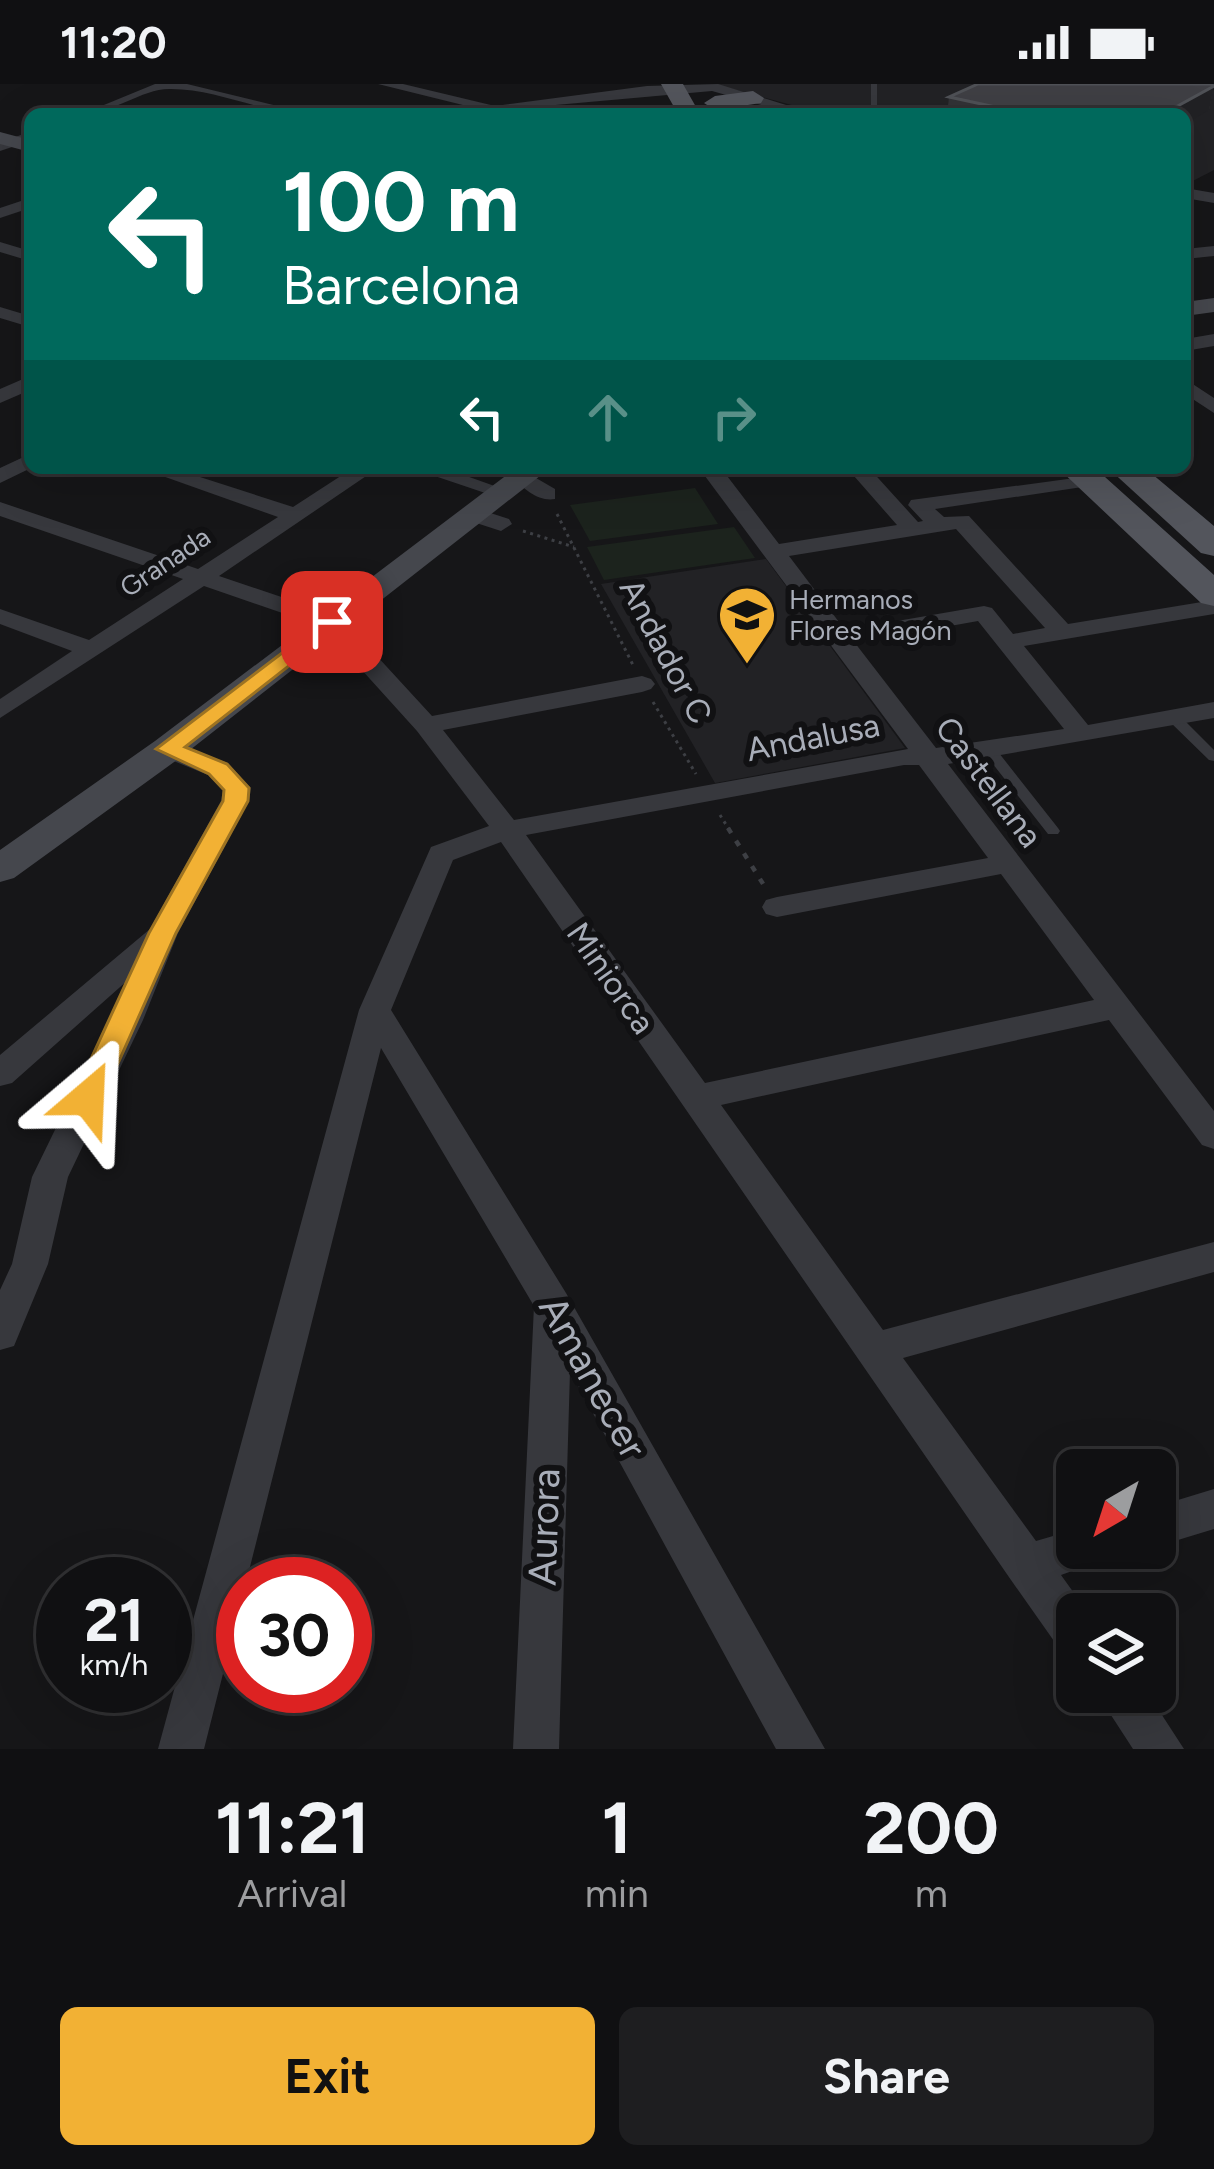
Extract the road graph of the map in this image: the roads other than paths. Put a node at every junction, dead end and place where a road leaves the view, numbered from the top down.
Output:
1 (168, 84) edge
2 (385, 84) edge
3 (621, 84) edge
4 (498, 88) dead end
5 (647, 90) junction
6 (710, 95) edge
7 (753, 98) joint
8 (680, 99) edge
9 (554, 102) junction
10 (111, 108) edge
11 (276, 108) edge
12 (496, 108) edge
13 (509, 108) edge
14 (787, 108) edge
15 (169, 474) edge
16 (357, 474) edge
17 (442, 474) edge
18 (715, 474) edge
19 (863, 474) edge
20 (1132, 474) edge
21 (1074, 478) edge
22 (514, 495) edge
23 (0, 509) edge
24 (291, 514) junction
25 (939, 525) junction
26 (913, 529) junction
27 (1214, 545) edge
28 (774, 552) junction
29 (198, 577) junction
30 (1214, 595) edge
31 (1214, 607) edge
32 (0, 616) edge
33 (332, 622) junction
34 (1063, 632) junction
35 (835, 639) junction
36 (1007, 642) junction
37 (88, 649) junction
38 (642, 684) road end
39 (0, 710) edge
40 (1214, 710) edge
41 (1173, 718) junction
42 (426, 725) junction
43 (1081, 733) junction
44 (168, 749) junction
45 (990, 751) junction
46 (924, 755) junction
47 (1214, 757) edge
48 (507, 830) junction
49 (1053, 831) dead end
50 (1006, 864) junction
51 (0, 869) edge
52 (777, 907) road end
53 (163, 933) junction
54 (1115, 1006) junction
55 (375, 1010) junction
56 (0, 1074) edge
57 (696, 1098) junction
58 (1214, 1136) edge
59 (1214, 1257) edge
60 (553, 1304) junction
61 (0, 1334) edge
62 (874, 1349) junction
63 (1214, 1509) edge
64 (1176, 1520) edge
65 (1056, 1556) edge
66 (1025, 1565) junction
67 (1056, 1607) edge
68 (1134, 1713) edge
69 (182, 1749) edge
70 (536, 1749) edge
71 (802, 1749) edge
72 (1161, 1749) edge

1 - 10 street
1 - 11 street
2 - 12 street
3 - 5 street
4 - 9 street
5 - 8 street
5 - 9 street
6 - 7 main road
6 - 8 street
7 - 14 street
9 - 13 street
15 - 24 street
16 - 24 street, Granada
17 - 22 street
18 - 28 street, Castellana
19 - 26 street
20 - 27 main road
21 - 25 street
21 - 30 main road
22 - 33 main road
23 - 29 street, Miniorca
24 - 29 street, Granada
25 - 26 street
25 - 34 street
26 - 28 street
28 - 35 street, Castellana
29 - 33 street, Miniorca
29 - 37 street, Granada
31 - 34 street
32 - 37 street
33 - 42 street, Miniorca
33 - 44 main road
34 - 36 street
35 - 36 street
35 - 46 street, Castellana
36 - 43 street
37 - 39 street, Granada
38 - 42 street
40 - 41 street, Andalusa
41 - 43 street, Andalusa
41 - 47 lane
42 - 48 street, Miniorca
43 - 45 street, Andalusa
44 - 51 main road
44 - 53 street
45 - 46 street, Andalusa
45 - 49 lane
46 - 48 street, Andalusa
46 - 50 street, Castellana
48 - 55 street, Andalusa
48 - 57 street, Miniorca
50 - 52 street
50 - 54 street, Castellana
53 - 56 street
53 - 61 street
54 - 57 street
54 - 58 street, Castellana
55 - 60 street, Amanecer
55 - 69 street
57 - 62 street, Miniorca
59 - 62 street
60 - 70 street, Aurora
60 - 71 street, Amanecer
62 - 66 street, Miniorca
63 - 64 street
65 - 66 street
66 - 67 street, Miniorca
68 - 72 street

